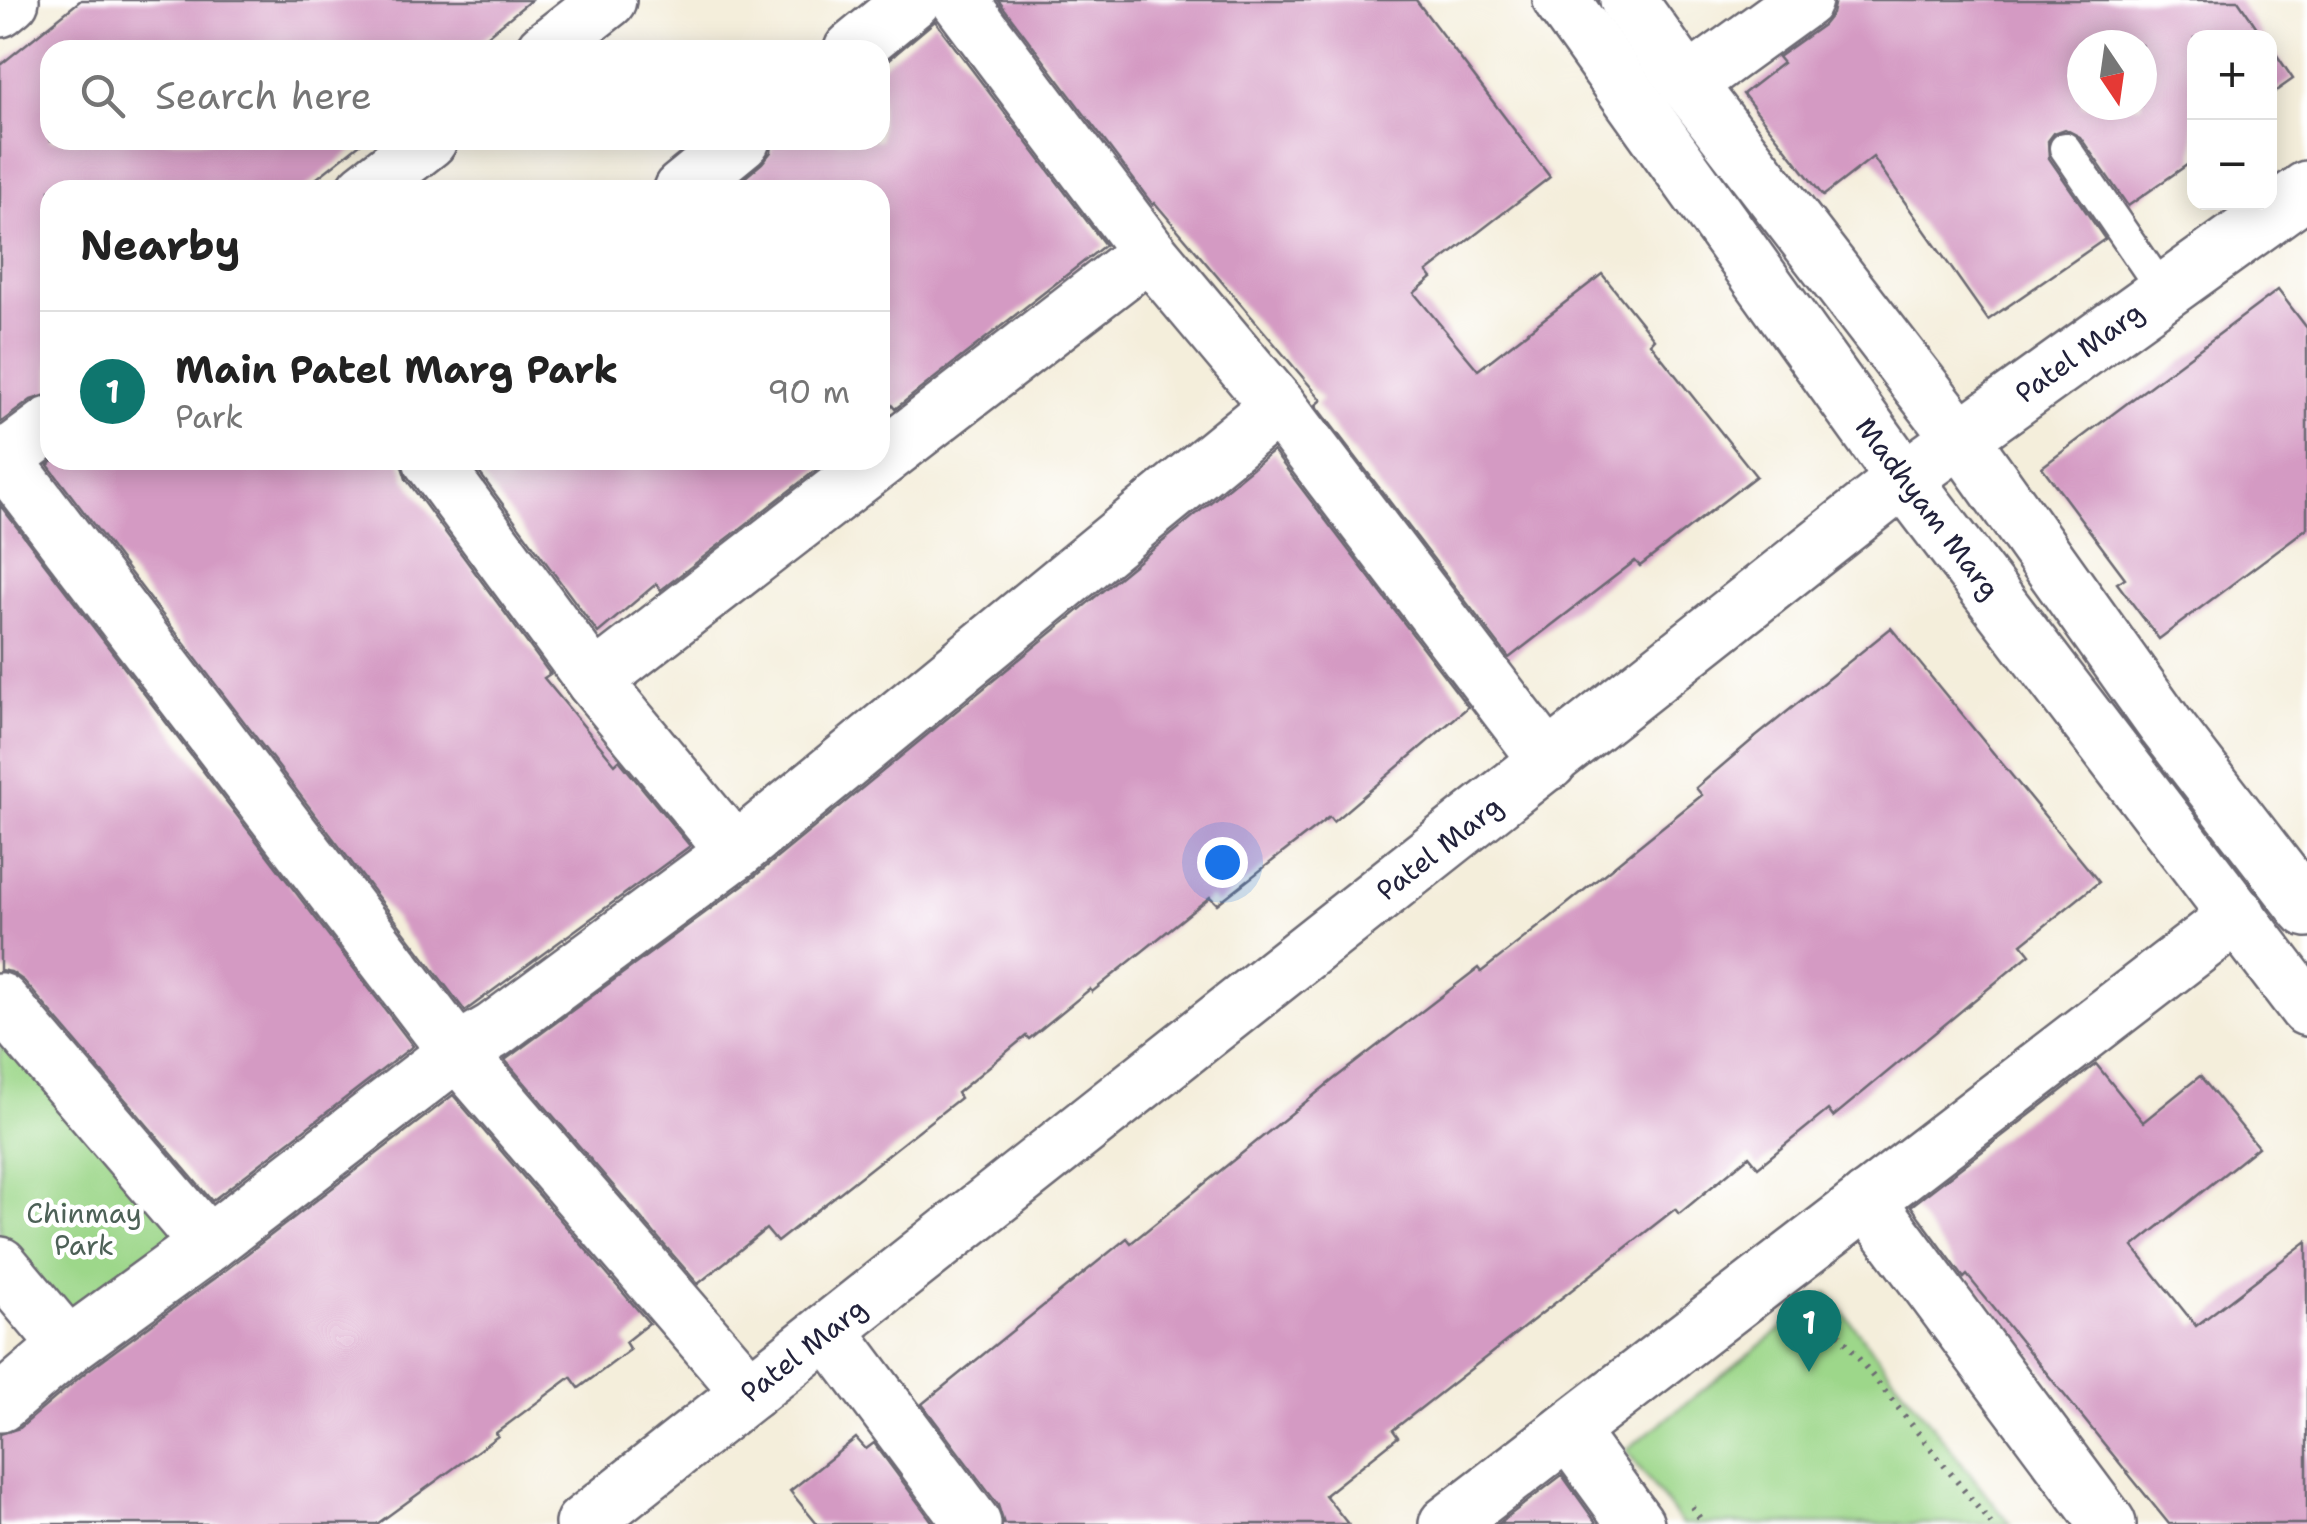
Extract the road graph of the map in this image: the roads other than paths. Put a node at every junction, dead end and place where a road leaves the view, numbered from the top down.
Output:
1 (11, 0) edge
2 (608, 0) edge
3 (913, 0) edge
4 (959, 0) edge
5 (1562, 0) edge
6 (1628, 0) edge
7 (1804, 0) edge
8 (0, 9) edge
9 (557, 40) edge
10 (864, 40) edge
11 (1688, 84) junction
12 (2066, 148) dead end
13 (416, 150) edge
14 (730, 150) edge
15 (379, 180) edge
16 (693, 180) edge
17 (2307, 189) edge
18 (1149, 252) junction
19 (2163, 291) junction
20 (1278, 406) junction
21 (40, 431) edge
22 (1960, 437) junction
23 (890, 453) edge
24 (2, 456) edge
25 (438, 470) edge
26 (868, 470) edge
27 (1904, 479) junction
28 (594, 682) junction
29 (1549, 762) junction
30 (735, 852) junction
31 (2307, 909) edge
32 (2238, 915) junction
33 (0, 1001) edge
34 (2307, 1008) edge
35 (457, 1052) junction
36 (1867, 1200) junction
37 (208, 1244) junction
38 (0, 1265) edge
39 (828, 1330) junction
40 (68, 1346) junction
41 (750, 1392) junction
42 (0, 1404) edge
43 (1568, 1431) junction
44 (583, 1524) edge
45 (972, 1524) edge
46 (1447, 1524) edge
47 (1636, 1524) edge
48 (2108, 1524) edge

1 - 8 street
2 - 9 street
3 - 10 street
4 - 18 street
5 - 27 street, Madhyam Marg
6 - 11 street
7 - 11 street
11 - 22 street
12 - 19 lane
13 - 15 street
14 - 16 street
17 - 19 street, Patel Marg
18 - 20 street
18 - 23 street
19 - 22 street, Patel Marg
20 - 29 street
20 - 30 street
21 - 24 street
22 - 27 street, Patel Marg
22 - 31 street
24 - 35 street
25 - 28 street
26 - 28 street
27 - 29 street, Patel Marg
27 - 32 street, Madhyam Marg
28 - 30 street
29 - 39 street, Patel Marg
30 - 35 street
32 - 34 street, Madhyam Marg
32 - 36 street
33 - 37 street
35 - 37 street
35 - 41 street
36 - 43 street
36 - 48 street
37 - 40 street
38 - 40 street
39 - 41 street, Patel Marg
39 - 45 street
40 - 42 street
41 - 44 street, Patel Marg
43 - 46 street
43 - 47 street

